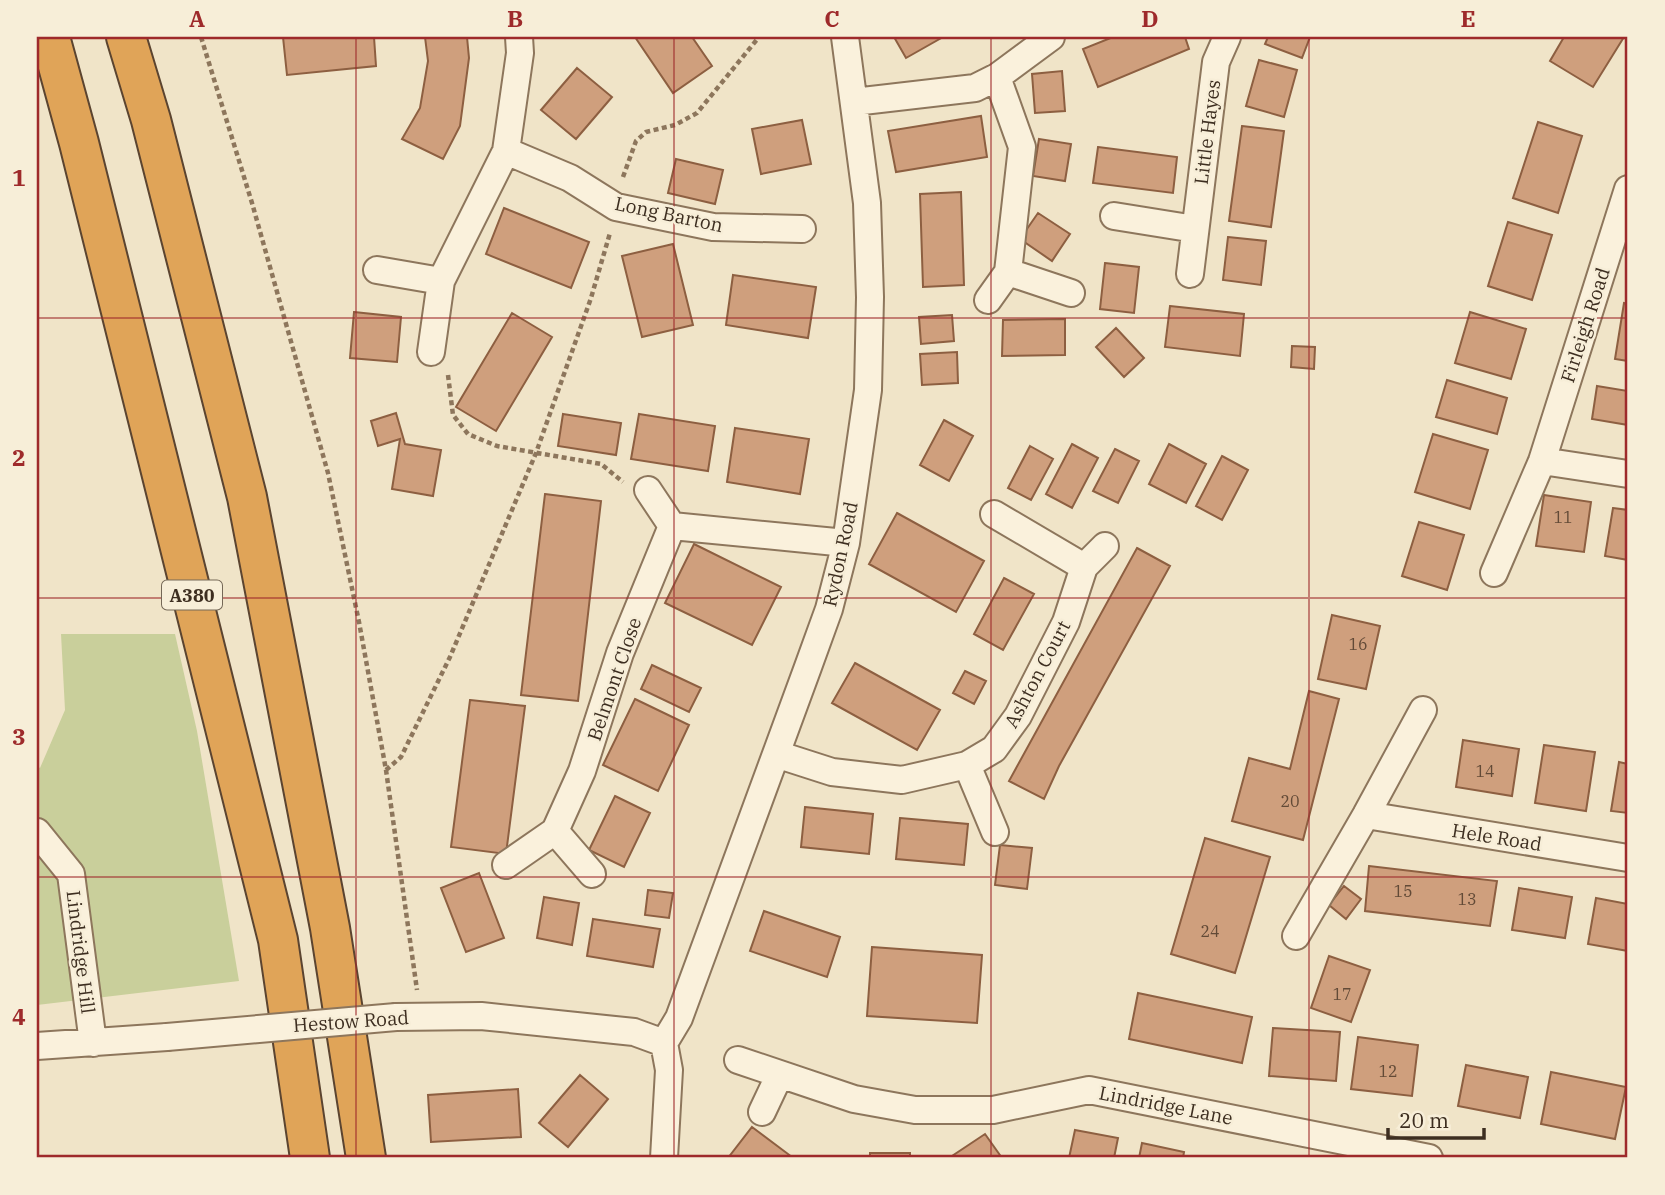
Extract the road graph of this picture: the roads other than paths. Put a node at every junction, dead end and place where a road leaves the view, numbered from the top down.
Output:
1 (50, 37) edge
2 (126, 37) edge
3 (519, 37) edge
4 (845, 37) edge
5 (1051, 37) edge
6 (1227, 37) edge
7 (998, 77) junction
8 (854, 102) junction
9 (506, 150) junction
10 (1628, 189) edge
11 (1114, 216) dead end
12 (802, 229) dead end
13 (1195, 229) junction
14 (377, 270) dead end
15 (1008, 272) junction
16 (1190, 274) dead end
17 (441, 281) junction
18 (1071, 293) dead end
19 (988, 300) dead end
20 (430, 352) road end
21 (1542, 461) junction
22 (1628, 474) edge
23 (648, 490) road end
24 (994, 514) dead end
25 (672, 526) junction
26 (846, 543) junction
27 (1105, 545) dead end
28 (1084, 566) junction
29 (1494, 573) dead end
30 (1423, 710) dead end
31 (776, 754) junction
32 (967, 765) junction
33 (1367, 815) junction
34 (555, 831) junction
35 (37, 832) edge
36 (995, 832) dead end
37 (1628, 858) edge
38 (506, 865) dead end
39 (592, 874) dead end
40 (1296, 936) dead end
41 (93, 1042) junction
42 (664, 1043) junction
43 (37, 1046) edge
44 (738, 1060) dead end
45 (779, 1076) junction
46 (762, 1112) dead end
47 (1398, 1155) edge
48 (310, 1158) edge
49 (366, 1158) edge
50 (664, 1158) edge
51 (1429, 1158) edge

1 - 48 highway, A380
2 - 49 highway
3 - 9 street
4 - 8 street, Rydon Road
5 - 7 street
6 - 13 street, Little Hayes
7 - 8 street
7 - 15 street
8 - 26 street, Rydon Road
9 - 12 street, Long Barton
9 - 17 street
10 - 21 street, Firleigh Road
11 - 13 street
13 - 16 street, Little Hayes
14 - 17 street
15 - 18 street
15 - 19 street
17 - 20 street
21 - 22 street
21 - 29 street, Firleigh Road
23 - 25 street
24 - 28 street
25 - 26 street
25 - 34 street, Belmont Close
26 - 31 street, Rydon Road
27 - 28 street, Ashton Court
28 - 32 street, Ashton Court
30 - 33 street
31 - 32 street, Ashton Court
31 - 42 street, Rydon Road
32 - 36 street
33 - 37 street, Hele Road
33 - 40 street
34 - 38 street
34 - 39 street
35 - 41 street, Lindridge Hill
41 - 42 street, Hestow Road, bridge
41 - 43 street, Hestow Road
42 - 50 street
44 - 45 street, Lindridge Lane
45 - 46 street
45 - 47 street, Lindridge Lane
47 - 51 street, Lindridge Lane

